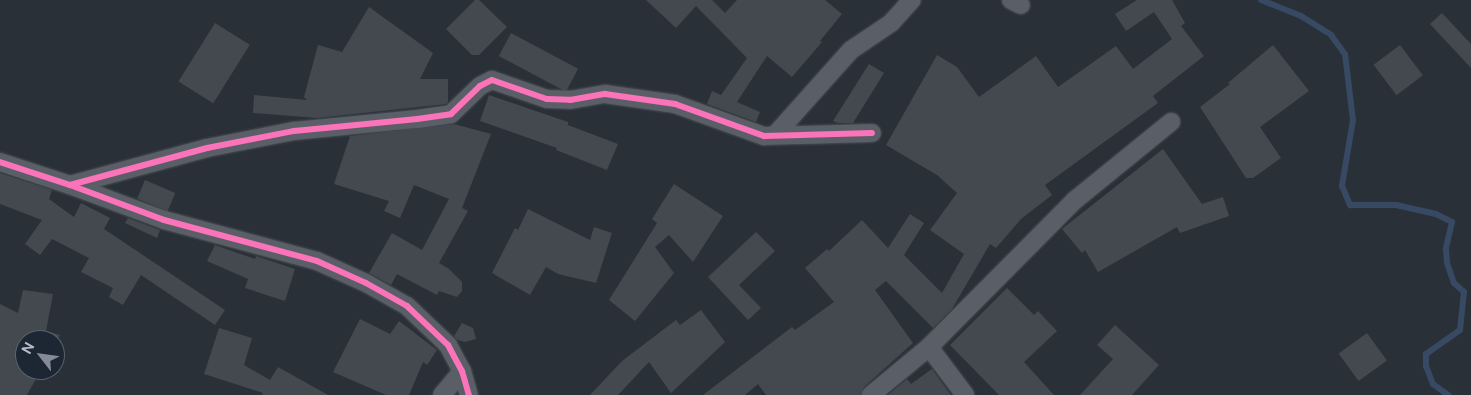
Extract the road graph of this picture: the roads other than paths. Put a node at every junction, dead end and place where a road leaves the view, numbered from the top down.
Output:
1 (912, 0) edge
2 (1171, 122) dead end
3 (872, 132) dead end
4 (775, 135) junction
5 (0, 162) edge
6 (70, 185) junction
7 (929, 347) junction
8 (462, 371) junction
9 (442, 395) edge
10 (469, 395) edge
11 (871, 395) edge
12 (965, 395) edge

1 - 4 street
2 - 7 street
3 - 4 street
4 - 6 street
5 - 6 street
6 - 8 street
7 - 11 street
7 - 12 street
8 - 9 street
8 - 10 street

